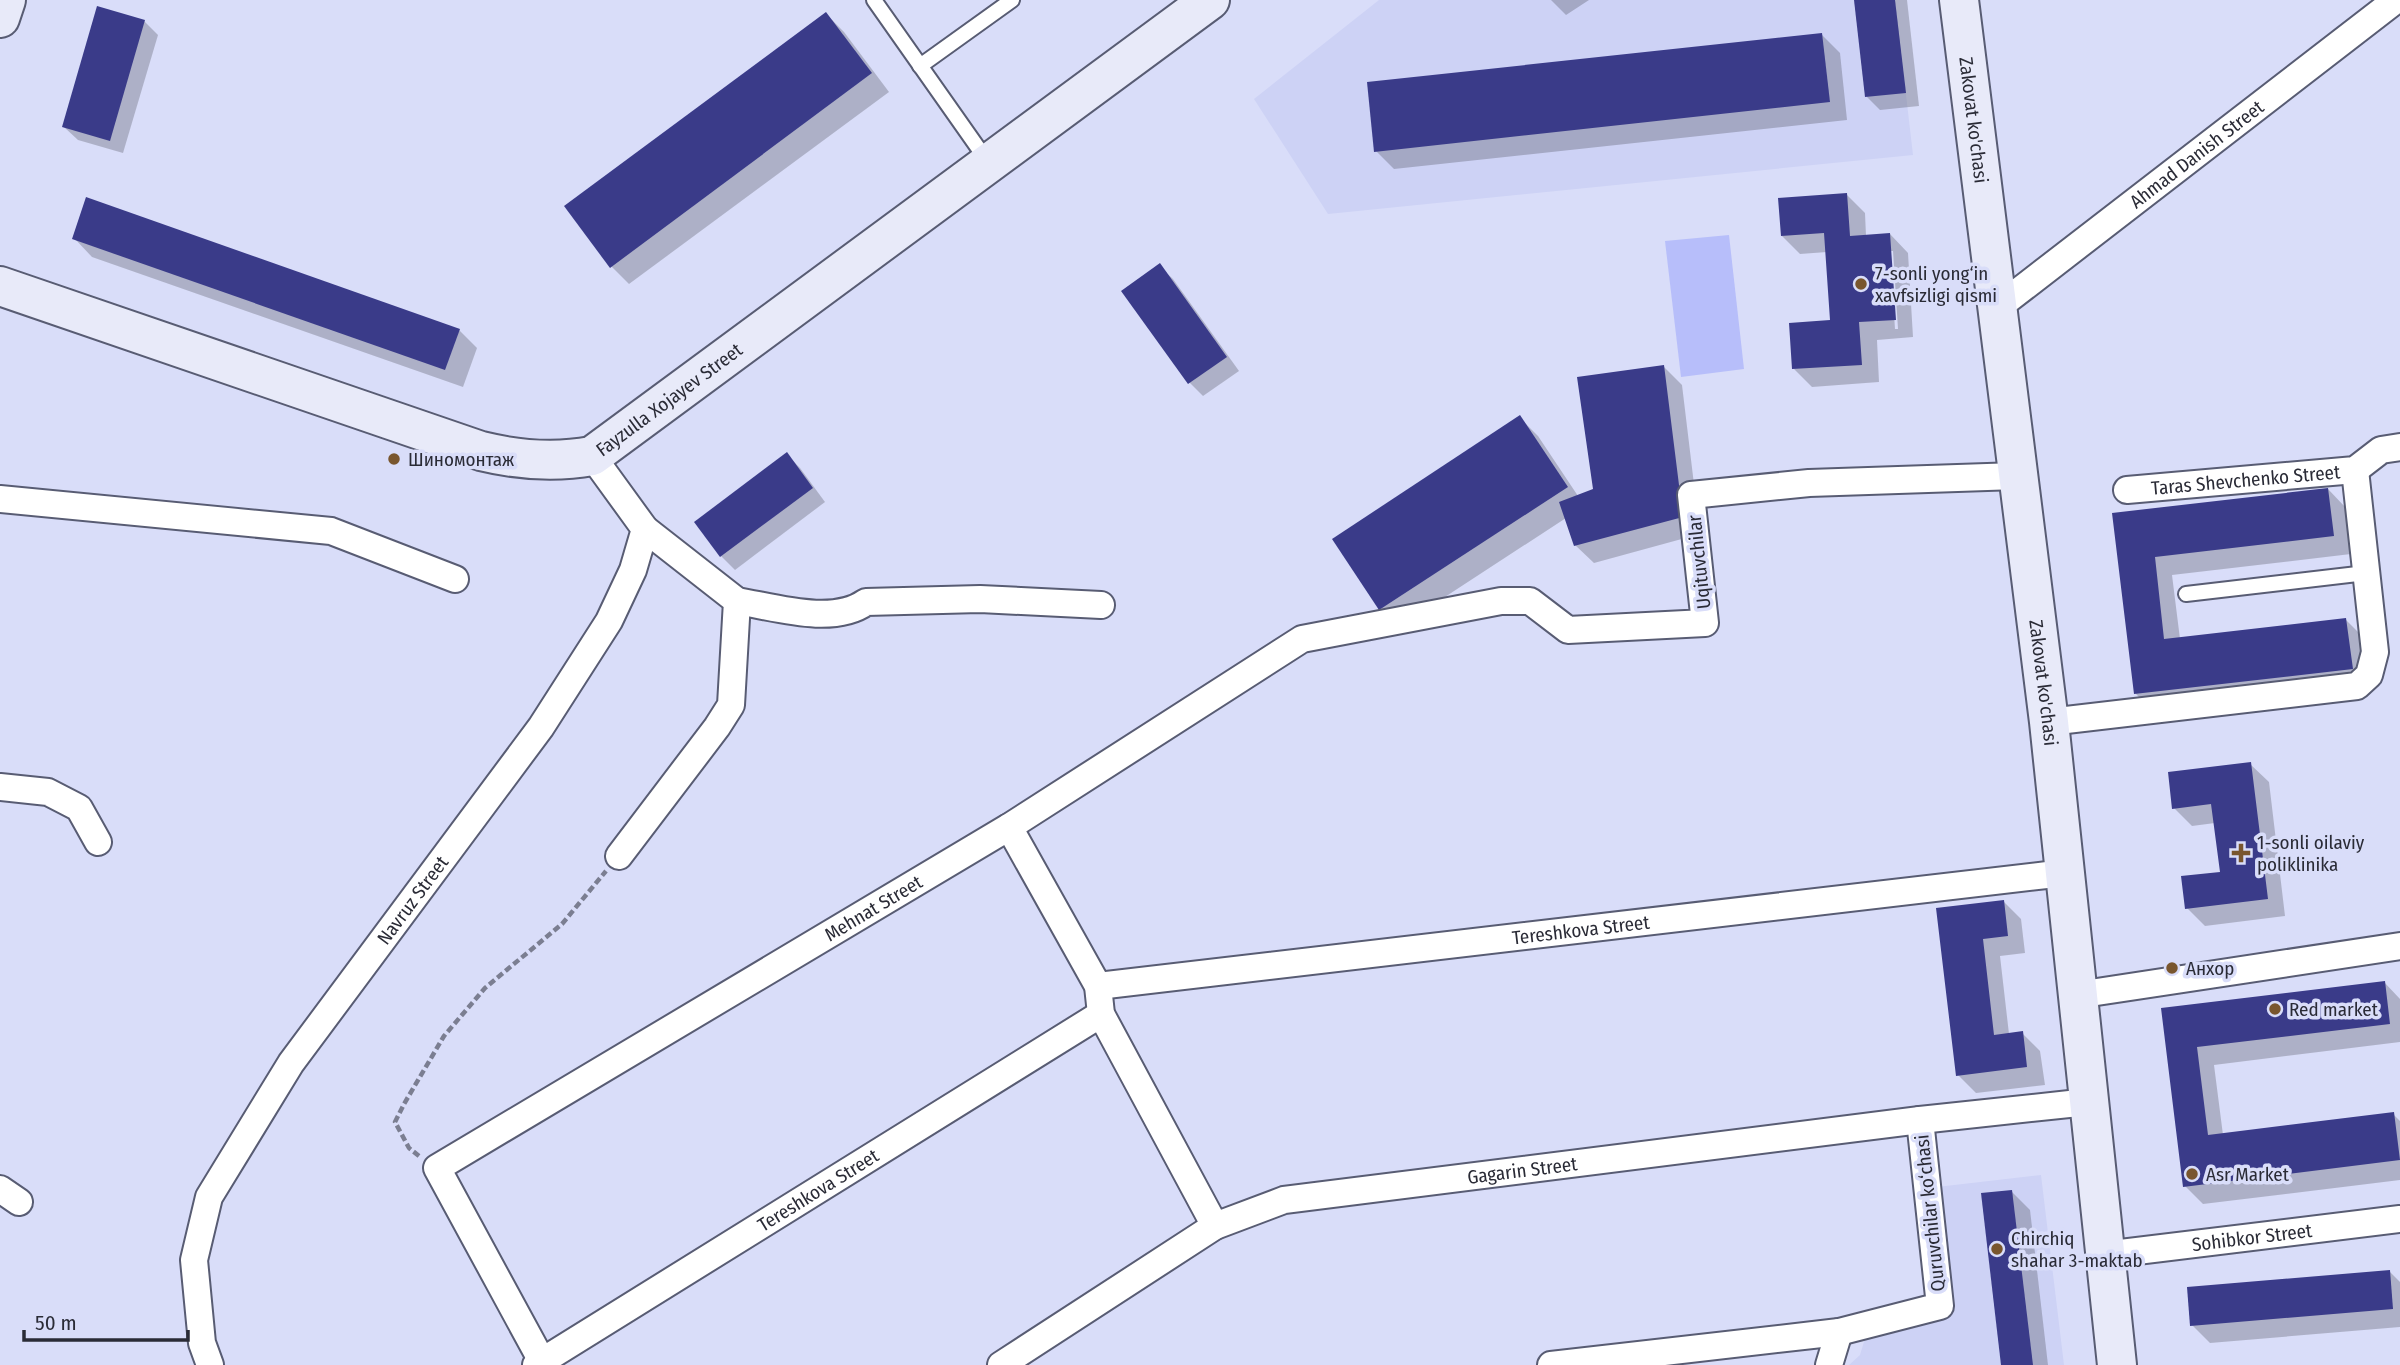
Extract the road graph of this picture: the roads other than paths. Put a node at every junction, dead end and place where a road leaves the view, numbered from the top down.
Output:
1 (6, 0) edge
2 (874, 0) edge
3 (1012, 0) edge
4 (1210, 0) edge
5 (1959, 0) edge
6 (2396, 0) edge
7 (0, 18) edge
8 (920, 66) junction
9 (989, 163) junction
10 (0, 286) edge
11 (1997, 308) junction
12 (2400, 447) edge
13 (592, 456) junction
14 (2355, 470) junction
15 (2017, 475) junction
16 (2127, 490) dead end
17 (0, 499) edge
18 (645, 529) junction
19 (2366, 573) junction
20 (455, 579) dead end
21 (2186, 594) dead end
22 (737, 601) junction
23 (1101, 605) dead end
24 (1302, 639) joint
25 (2049, 722) junction
26 (0, 787) edge
27 (1009, 827) junction
28 (97, 842) dead end
29 (619, 856) road end
30 (2064, 873) junction
31 (2400, 946) edge
32 (1098, 986) junction
33 (2077, 995) junction
34 (1101, 1014) junction
35 (2088, 1102) junction
36 (1920, 1120) junction
37 (2400, 1219) edge
38 (1214, 1226) junction
39 (2104, 1255) junction
40 (1839, 1332) junction
41 (541, 1364) edge
42 (210, 1365) edge
43 (1001, 1365) edge
44 (1551, 1365) edge
45 (1829, 1365) edge
46 (2118, 1365) edge

1 - 7 main road
2 - 8 lane
3 - 8 lane
4 - 9 main road, Fayzulla Xojayev Street
5 - 11 main road, Zakovat ko'chasi
6 - 11 street, Ahmad Danish Street
8 - 9 lane
9 - 13 main road, Fayzulla Xojayev Street
10 - 13 main road, Fayzulla Xojayev Street
11 - 15 main road, Zakovat ko'chasi
12 - 14 street, Taras Shevchenko Street
13 - 18 street
14 - 16 street, Taras Shevchenko Street
14 - 19 street
15 - 24 street, Uqituvchilar
15 - 25 main road, Zakovat ko'chasi
17 - 20 street
18 - 22 street
18 - 42 street, Navruz Street
19 - 21 lane
19 - 25 street
22 - 23 street
22 - 29 street
24 - 27 street, Mehnat Street
25 - 30 main road, Zakovat ko'chasi
26 - 28 street
27 - 32 street
27 - 41 street, Mehnat Street
30 - 32 street, Tereshkova Street
30 - 33 main road, Zakovat ko'chasi
31 - 33 street
32 - 34 street
33 - 35 main road, Zakovat ko'chasi
34 - 38 street
34 - 41 street, Tereshkova Street
35 - 36 street, Gagarin Street
35 - 39 main road, Zakovat ko'chasi
36 - 38 street, Gagarin Street
36 - 40 street
37 - 39 street, Sohibkor Street
38 - 43 street, Gagarin Street
39 - 46 main road, Zakovat ko'chasi
40 - 44 street
40 - 45 street

